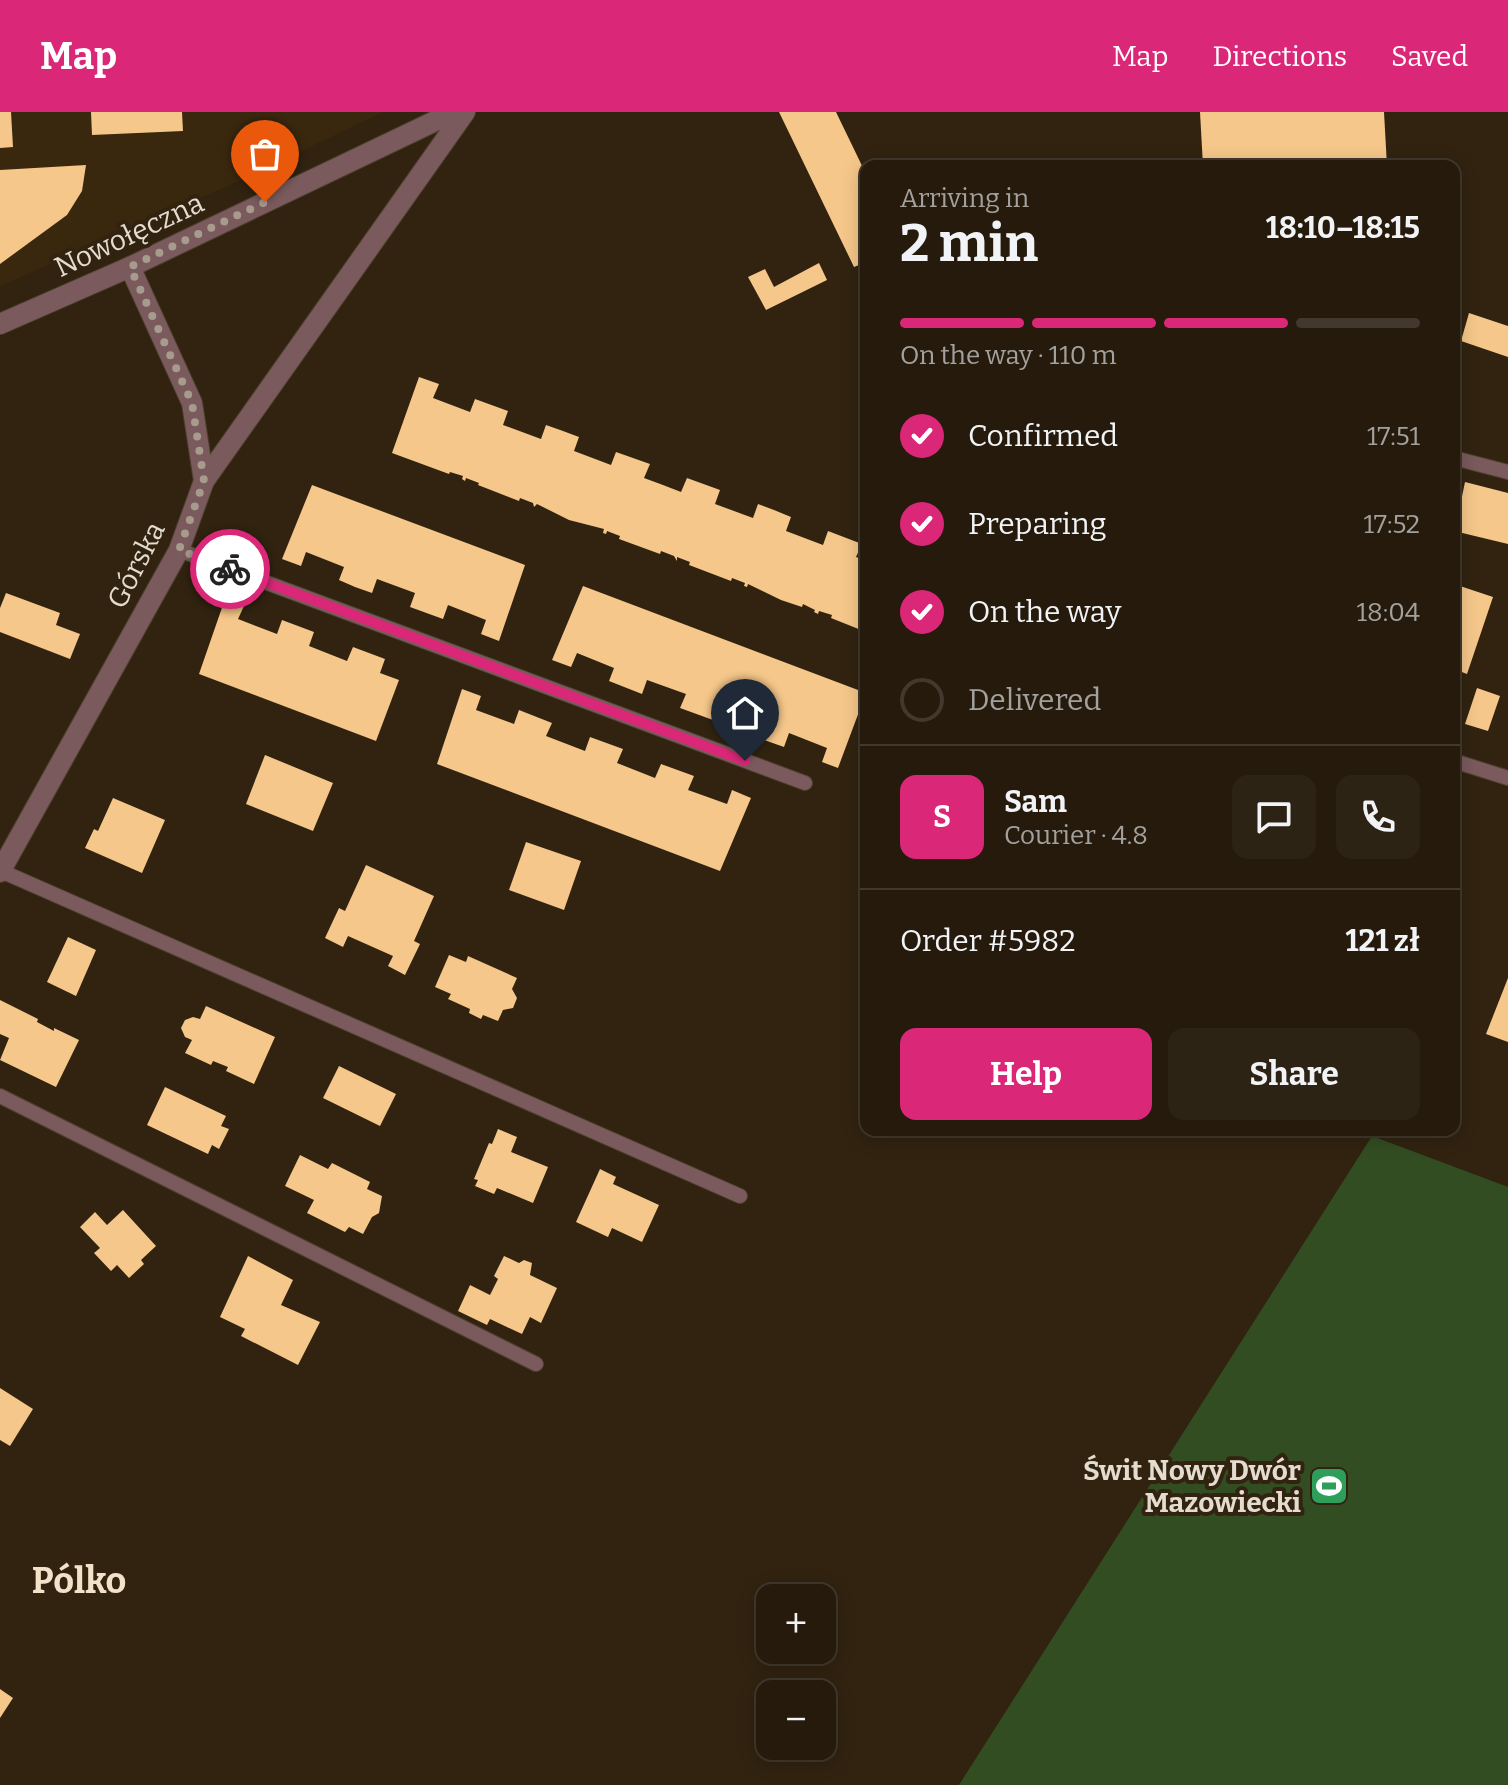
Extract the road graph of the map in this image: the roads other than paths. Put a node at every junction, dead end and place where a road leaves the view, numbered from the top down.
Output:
1 (454, 112) edge
2 (465, 112) edge
3 (130, 267) junction
4 (0, 324) edge
5 (1460, 460) edge
6 (1508, 472) edge
7 (204, 481) junction
8 (179, 550) junction
9 (1460, 763) edge
10 (1508, 778) edge
11 (805, 783) dead end
12 (2, 863) edge
13 (0, 1096) edge
14 (740, 1196) dead end
15 (536, 1364) dead end

1 - 3 street, Nowołęczna
2 - 7 street
3 - 4 street, Nowołęczna
3 - 7 street, Górska
5 - 6 lane
7 - 8 street, Górska
8 - 11 lane
8 - 12 street, Górska
9 - 10 lane
12 - 14 lane
13 - 15 lane

